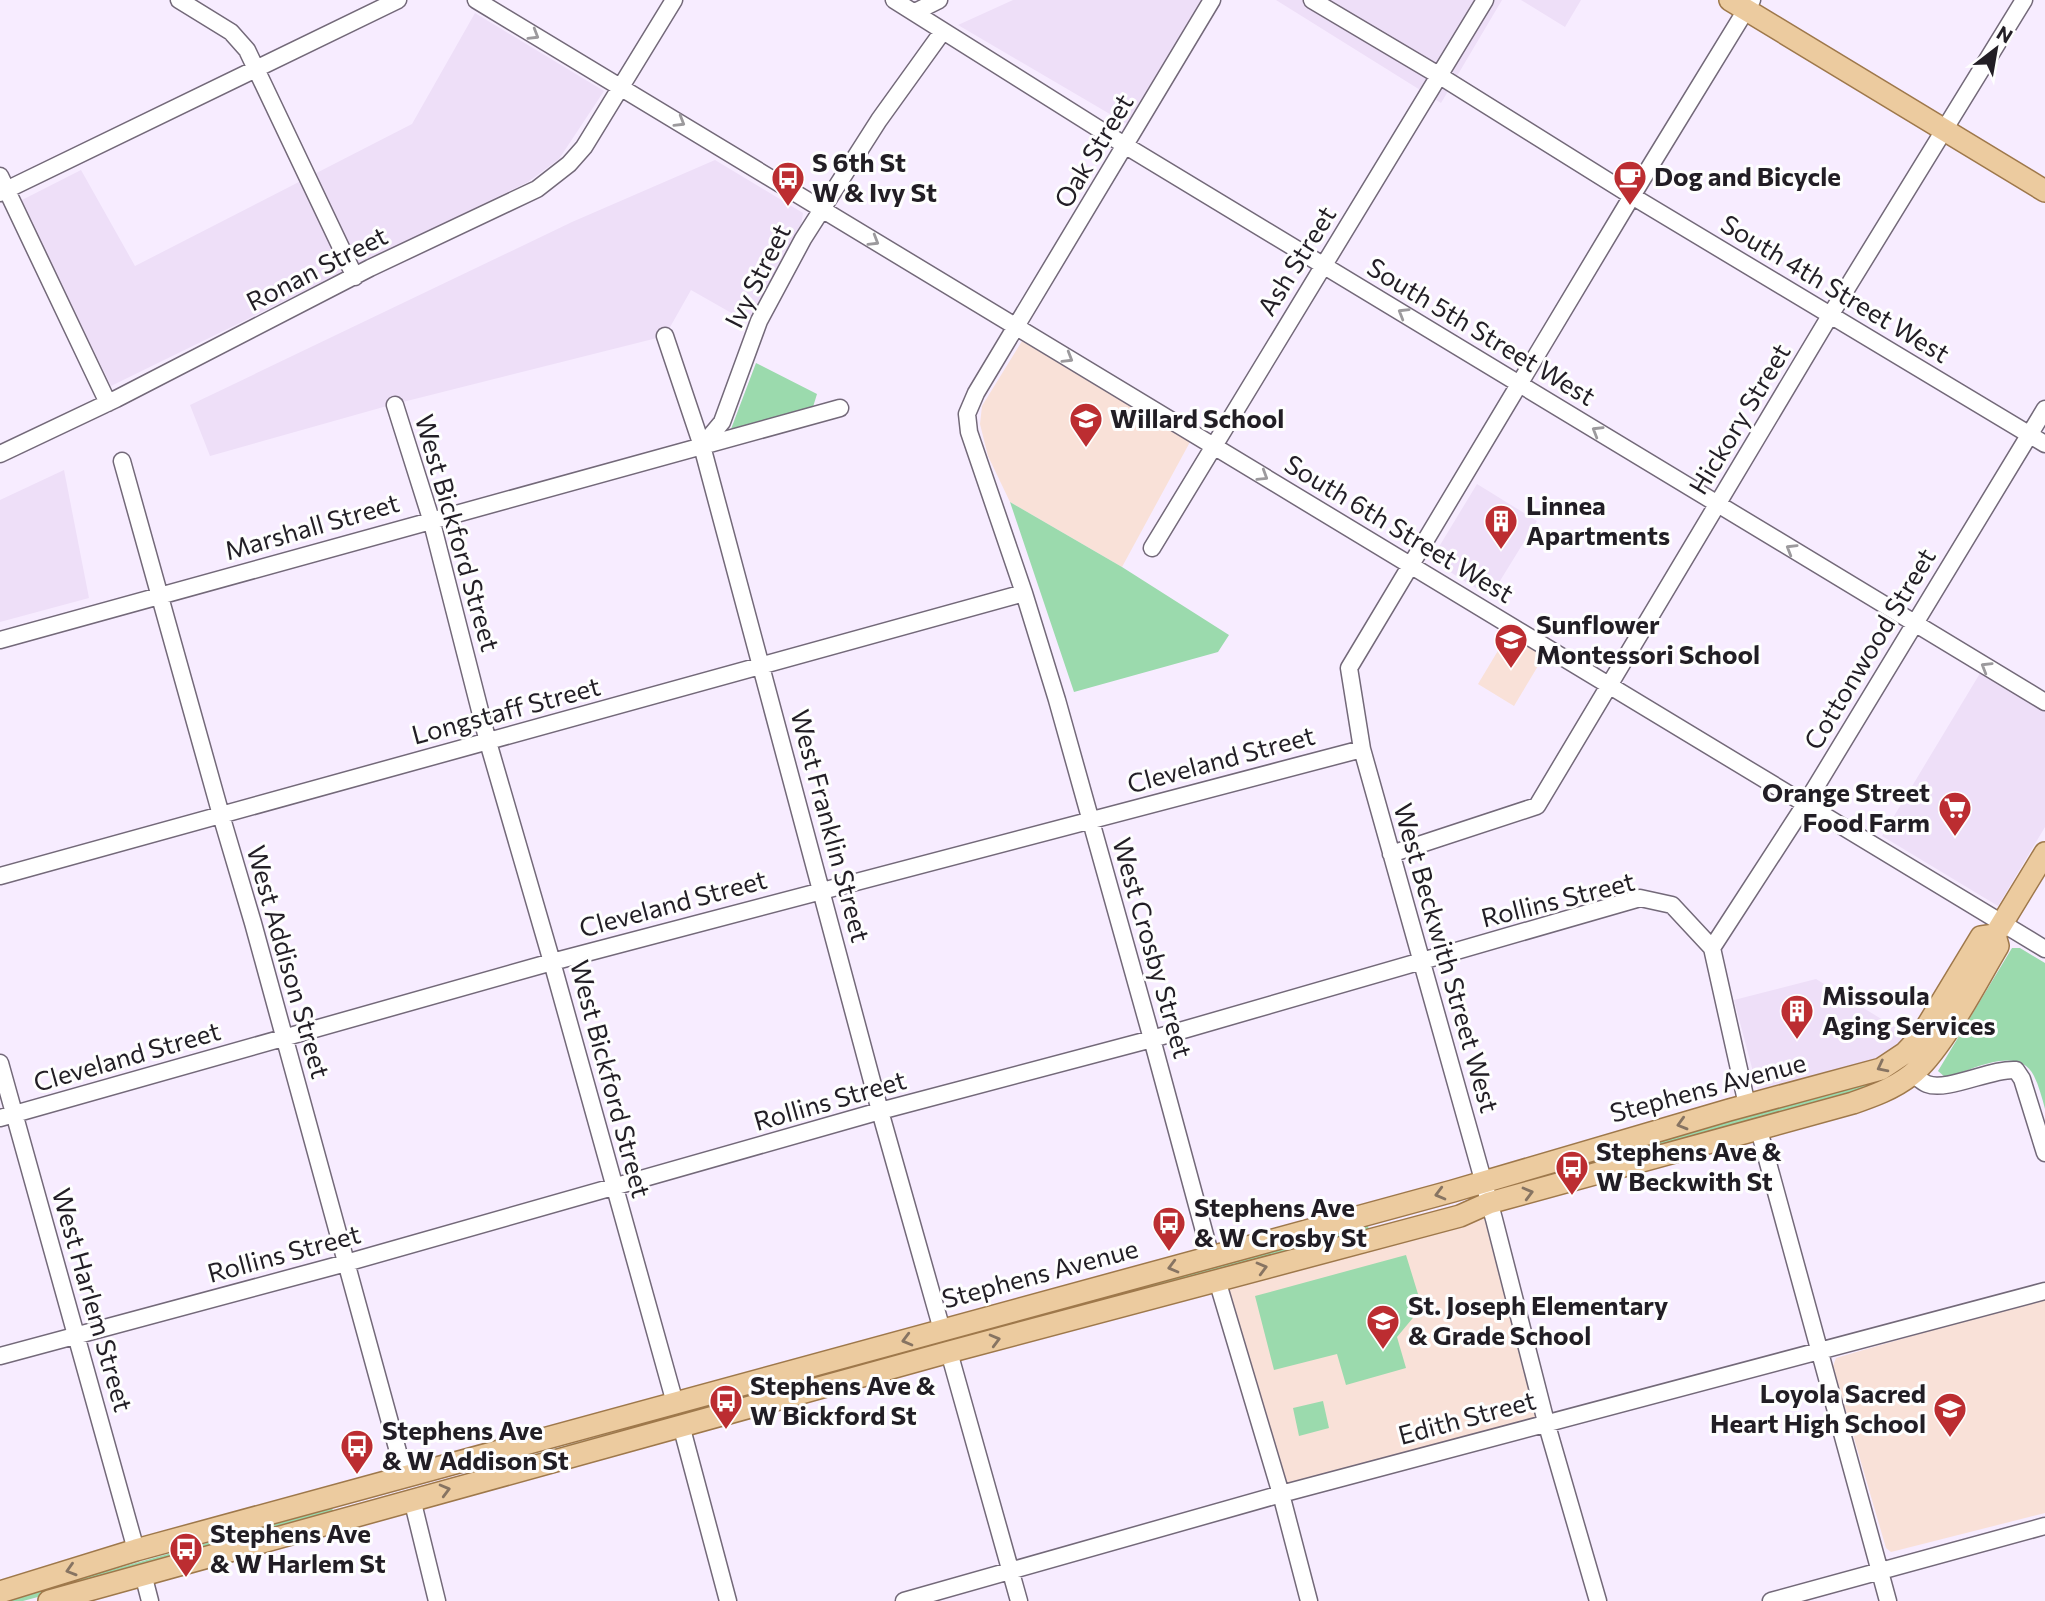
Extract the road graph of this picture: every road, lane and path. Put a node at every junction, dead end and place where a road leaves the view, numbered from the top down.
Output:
1 (179, 0) edge
2 (398, 0) edge
3 (476, 0) edge
4 (674, 0) edge
5 (894, 0) edge
6 (939, 0) edge
7 (1212, 0) edge
8 (1312, 0) edge
9 (1485, 0) edge
10 (2024, 0) edge
11 (1742, 3) edge
12 (915, 12) junction
13 (943, 31) junction
14 (255, 69) junction
15 (1440, 76) junction
16 (621, 87) junction
17 (1945, 130) junction
18 (1126, 146) junction
19 (2, 186) edge
20 (2045, 191) edge
21 (1632, 196) junction
22 (821, 209) junction
23 (1324, 264) junction
24 (355, 276) junction
25 (1831, 314) junction
26 (1016, 327) junction
27 (665, 336) dead end
28 (1521, 384) junction
29 (108, 403) junction
30 (395, 405) dead end
31 (840, 408) dead end
32 (2045, 409) edge
33 (967, 414) joint
34 (2030, 435) junction
35 (2045, 444) edge
36 (702, 446) junction
37 (1214, 447) junction
38 (0, 454) edge
39 (122, 461) dead end
40 (1717, 504) junction
41 (431, 519) junction
42 (1152, 548) dead end
43 (1410, 565) junction
44 (1024, 593) junction
45 (159, 595) junction
46 (1915, 625) junction
47 (0, 640) edge
48 (761, 666) junction
49 (1611, 685) junction
50 (2045, 702) edge
51 (488, 742) junction
52 (1362, 749) junction
53 (1806, 803) junction
54 (221, 815) junction
55 (1090, 820) junction
56 (2045, 853) edge
57 (1391, 854) junction
58 (0, 876) edge
59 (822, 890) junction
60 (1999, 929) junction
61 (1712, 948) junction
62 (2045, 949) edge
63 (552, 962) junction
64 (1421, 963) junction
65 (284, 1038) junction
66 (1153, 1039) junction
67 (0, 1063) edge
68 (1913, 1074) junction
69 (1748, 1105) junction
70 (880, 1111) junction
71 (7, 1117) edge
72 (1759, 1130) junction
73 (2045, 1153) edge
74 (1483, 1180) junction
75 (613, 1186) junction
76 (1489, 1203) junction
77 (1211, 1257) junction
78 (345, 1263) junction
79 (1217, 1280) junction
80 (2045, 1291) edge
81 (942, 1330) junction
82 (77, 1334) junction
83 (1819, 1349) junction
84 (949, 1352) junction
85 (0, 1356) edge
86 (675, 1403) junction
87 (1546, 1422) junction
88 (681, 1425) junction
89 (405, 1477) junction
90 (1281, 1494) junction
91 (412, 1499) junction
92 (2045, 1525) edge
93 (136, 1550) junction
94 (1880, 1570) junction
95 (1011, 1571) junction
96 (143, 1574) junction
97 (0, 1592) edge
98 (49, 1601) edge
99 (150, 1601) edge
100 (437, 1601) edge
101 (728, 1601) edge
102 (904, 1601) edge
103 (1019, 1601) edge
104 (1309, 1601) edge
105 (1598, 1601) edge
106 (1771, 1601) edge
107 (1888, 1601) edge

1 - 14 street
2 - 14 street
3 -> 16 street, South 6th Street West
4 - 16 street, Ronan Street
5 - 12 street, South 5th Street West
6 - 12 street
7 - 18 street, Oak Street
8 - 15 street, South 4th Street West
9 - 15 street, Ash Street
10 - 17 street, Hickory Street
11 - 17 main road
11 - 21 street, West Beckwith Street West
12 - 13 street, South 5th Street West
13 - 18 street, South 5th Street West
13 - 22 street, Ivy Street
14 - 19 street
14 - 24 street
15 - 21 street, South 4th Street West
15 - 23 street, Ash Street
16 -> 22 street, South 6th Street West
16 - 24 street, Ronan Street
17 - 20 main road
17 - 25 street, Hickory Street
18 - 23 street, South 5th Street West
18 - 26 street, Oak Street
19 - 29 street
21 - 25 street, South 4th Street West
21 - 28 street, West Beckwith Street West
22 -> 26 street, South 6th Street West
22 - 36 street, Ivy Street
28 -> 23 street, South 5th Street West
23 - 37 street, Ash Street
24 - 29 street, Ronan Street
25 - 34 street, South 4th Street West
25 - 40 street, Hickory Street
26 - 33 street, Oak Street
26 -> 37 street, South 6th Street West
27 - 36 street, West Franklin Street
40 -> 28 street, South 5th Street West
28 - 43 street, West Beckwith Street West
29 - 38 street, Ronan Street
30 - 41 street, West Bickford Street
31 - 36 street, Marshall Street
32 - 34 street, Cottonwood Street
33 - 44 street, West Crosby Street
34 - 35 street, South 4th Street West
34 - 46 street, Cottonwood Street
36 - 41 street, Marshall Street
36 - 48 street, West Franklin Street
37 - 42 street, Ash Street
37 -> 43 street, South 6th Street West
39 - 45 street, West Addison Street
46 -> 40 street, South 5th Street West
40 - 49 street, Hickory Street
41 - 45 street, Marshall Street
41 - 51 street, West Bickford Street
43 - 49 street, South 6th Street West
43 - 52 street, West Beckwith Street West
44 - 48 street, Longstaff Street
44 - 55 street, West Crosby Street
45 - 47 street, Marshall Street
45 - 54 street, West Addison Street
50 -> 46 street, South 5th Street West
46 - 53 street, Cottonwood Street
48 - 51 street, Longstaff Street
48 - 59 street, West Franklin Street
49 - 53 street, South 6th Street West
49 - 57 street, Hickory Street
51 - 54 street, Longstaff Street
51 - 63 street, West Bickford Street
52 - 55 street, Cleveland Street
52 - 57 street, West Beckwith Street West
53 - 60 street, South 6th Street West
53 - 61 street, Cottonwood Street
54 - 58 street, Longstaff Street
54 - 65 street, West Addison Street
55 - 59 street, Cleveland Street
55 - 66 street, West Crosby Street
56 - 60 main road
57 - 64 street, West Beckwith Street West
59 - 63 street, Cleveland Street
59 - 70 street, West Franklin Street
60 - 62 street, South 6th Street West
60 - 68 main road, Stephens Avenue
60 -> 69 main road, Stephens Avenue
61 - 64 street, Rollins Street
61 - 69 street
63 - 65 street, Cleveland Street
63 - 75 street, West Bickford Street
64 - 66 street, Rollins Street
64 - 74 street, West Beckwith Street West
65 - 71 street, Cleveland Street
65 - 78 street, West Addison Street
66 - 70 street, Rollins Street
66 - 77 street, West Crosby Street
67 - 71 street, West Harlem Street
68 - 72 main road, Stephens Avenue
68 - 73 street
69 -> 74 main road, Stephens Avenue
70 - 75 street, Rollins Street
70 - 81 street, West Franklin Street
71 - 82 street, West Harlem Street
76 -> 72 main road, Stephens Avenue
72 - 83 street
74 - 76 street, West Beckwith Street West
74 -> 77 main road, Stephens Avenue
75 - 78 street, Rollins Street
75 - 86 street, West Bickford Street
79 -> 76 main road, Stephens Avenue
76 - 87 street, West Beckwith Street West
77 -> 81 main road, Stephens Avenue
78 - 82 street, Rollins Street
78 - 89 street, West Addison Street
84 -> 79 main road, Stephens Avenue
79 - 90 street
80 - 83 street, Edith Street
81 - 84 main road
81 -> 86 main road, Stephens Avenue
82 - 85 street, Rollins Street
82 - 93 street, West Harlem Street
83 - 87 street, Edith Street
83 - 94 street
84 - 88 main road, Stephens Avenue
84 - 95 street
86 - 89 main road, Stephens Avenue
87 - 90 street, Edith Street
87 - 105 street, West Beckwith Street West
91 -> 88 main road, Stephens Avenue
88 - 101 street
89 - 91 main road
89 - 93 main road, Stephens Avenue
90 - 95 street, Edith Street
90 - 104 street
91 - 96 main road, Stephens Avenue
91 - 100 street
92 - 94 street
93 -> 97 main road, Stephens Avenue
94 - 106 street
94 - 107 street
95 - 102 street, Edith Street
95 - 103 street
96 - 98 main road, Stephens Avenue
96 - 99 street

